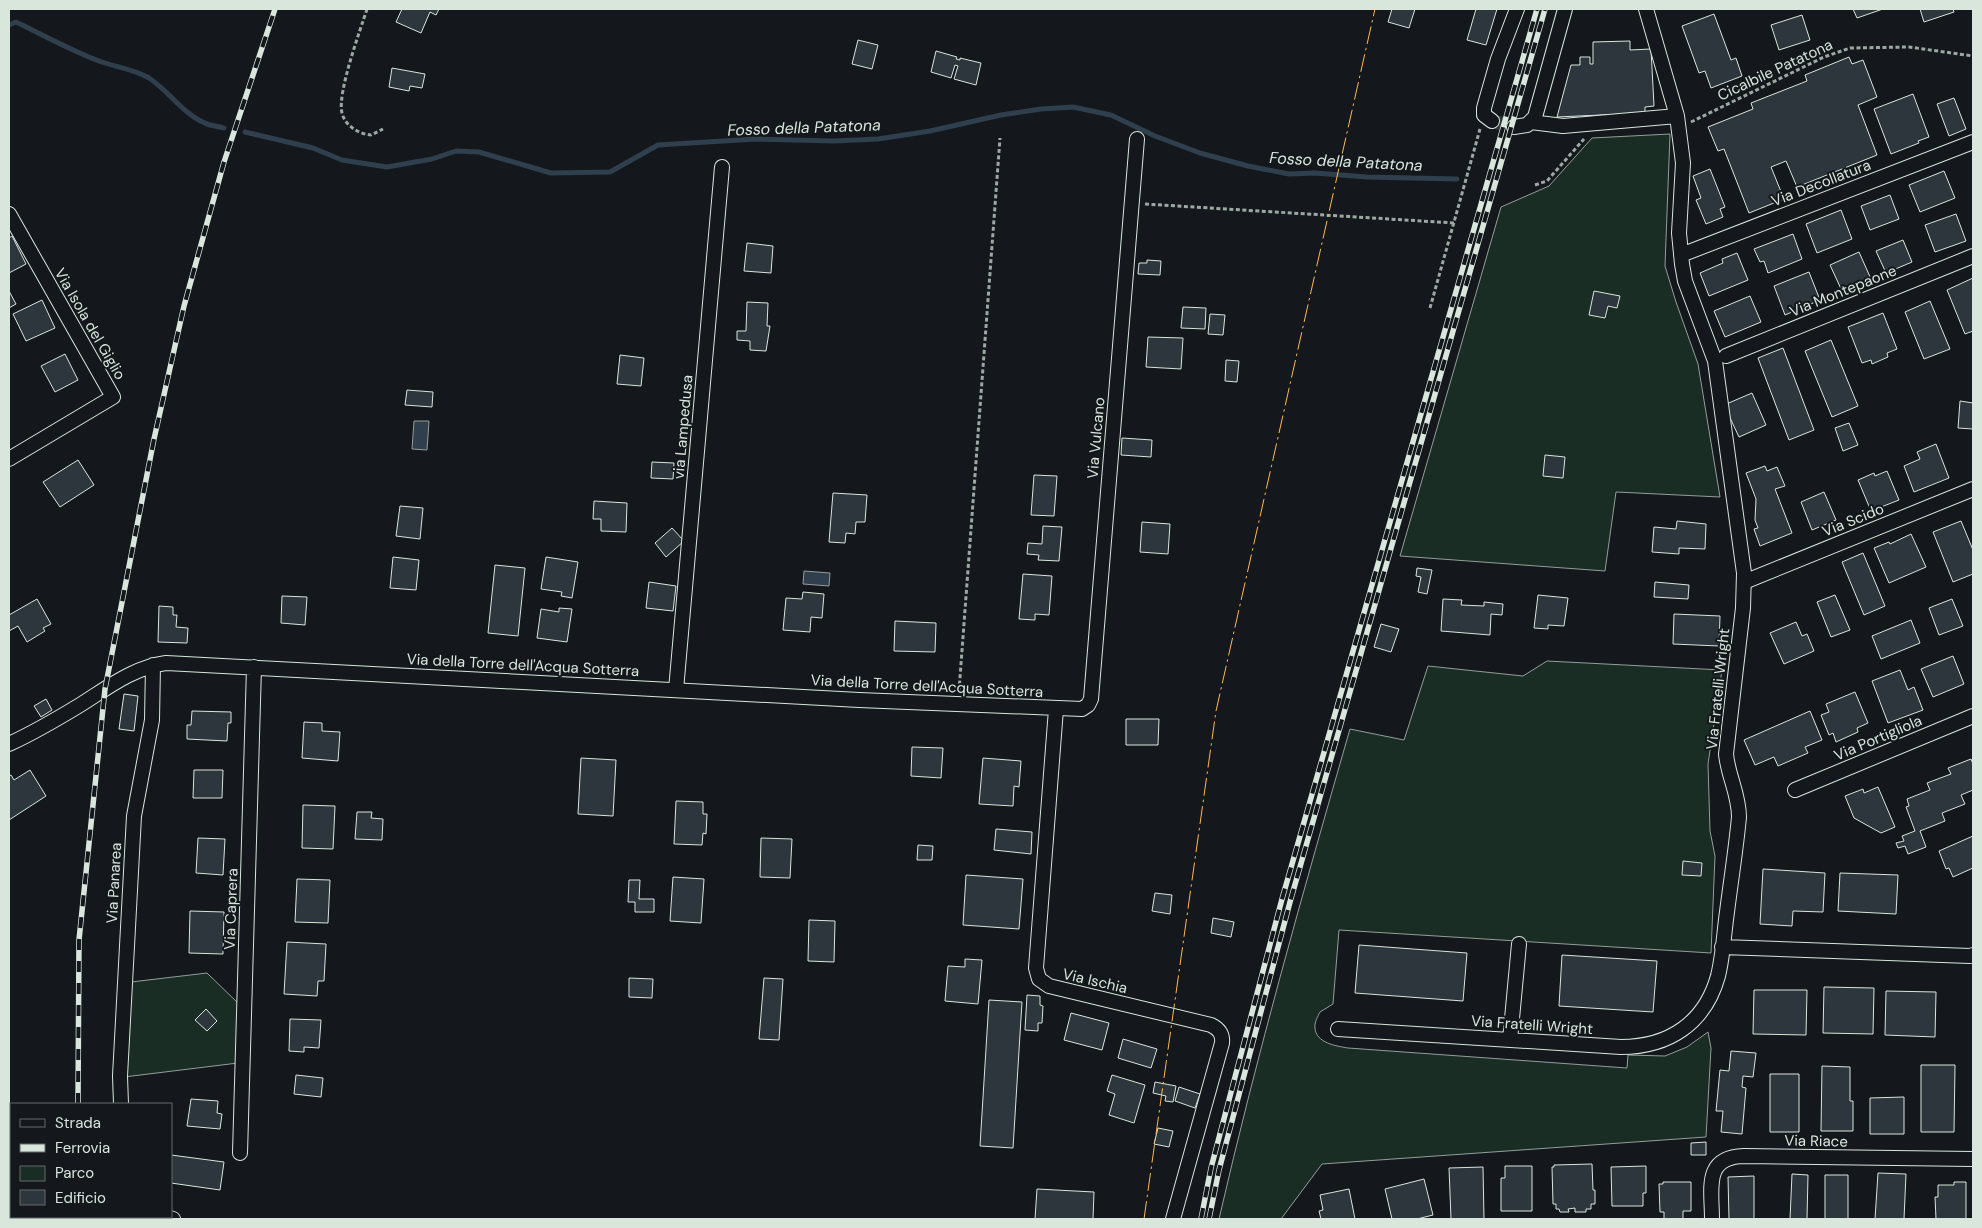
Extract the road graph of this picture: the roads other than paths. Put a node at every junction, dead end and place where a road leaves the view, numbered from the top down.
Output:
1 (1517, 9) edge
2 (1565, 9) edge
3 (1646, 9) edge
4 (1489, 119) road end
5 (1532, 122) junction
6 (1678, 122) junction
7 (1514, 127) tunnel mouth
8 (1137, 139) dead end
9 (1973, 142) edge
10 (722, 168) dead end
11 (9, 214) edge
12 (1681, 255) junction
13 (1973, 256) edge
14 (1726, 356) dead end
15 (10, 457) edge
16 (1973, 489) edge
17 (1744, 582) junction
18 (154, 664) junction
19 (254, 667) junction
20 (676, 690) junction
21 (1056, 709) junction
22 (1973, 716) edge
23 (9, 744) edge
24 (1796, 790) dead end
25 (1519, 944) dead end
26 (1722, 947) junction
27 (1973, 955) edge
28 (1338, 1029) dead end
29 (1510, 1040) junction
30 (121, 1103) edge
31 (240, 1153) dead end
32 (1973, 1160) edge
33 (1173, 1219) edge
34 (1712, 1219) edge

1 - 4 street
2 - 5 street
3 - 6 street, Via Fratelli Wright
5 - 6 street
5 - 7 street
6 - 12 street, Via Fratelli Wright
8 - 21 street, Via Vulcano
9 - 12 street, Via Decollatura
10 - 20 street, via Lampedusa
11 - 15 street, Via Isola del Giglio
12 - 17 street, Via Fratelli Wright
13 - 14 street, Via Montepaone
16 - 17 street, Via Scido
17 - 26 street, Via Fratelli Wright
18 - 19 street, Via della Torre dell'Acqua Sotterra
18 - 23 street, Via della Torre dell'Acqua Sotterra
18 - 30 street, Via Panarea
19 - 20 street, Via della Torre dell'Acqua Sotterra
19 - 31 street, Via Caprera
20 - 21 street, Via della Torre dell'Acqua Sotterra
21 - 33 street, Via Ischia
22 - 24 street, Via Portigliola
25 - 29 street
26 - 27 street
26 - 29 street, Via Fratelli Wright
28 - 29 street, Via Fratelli Wright
32 - 34 street, Via Riace

